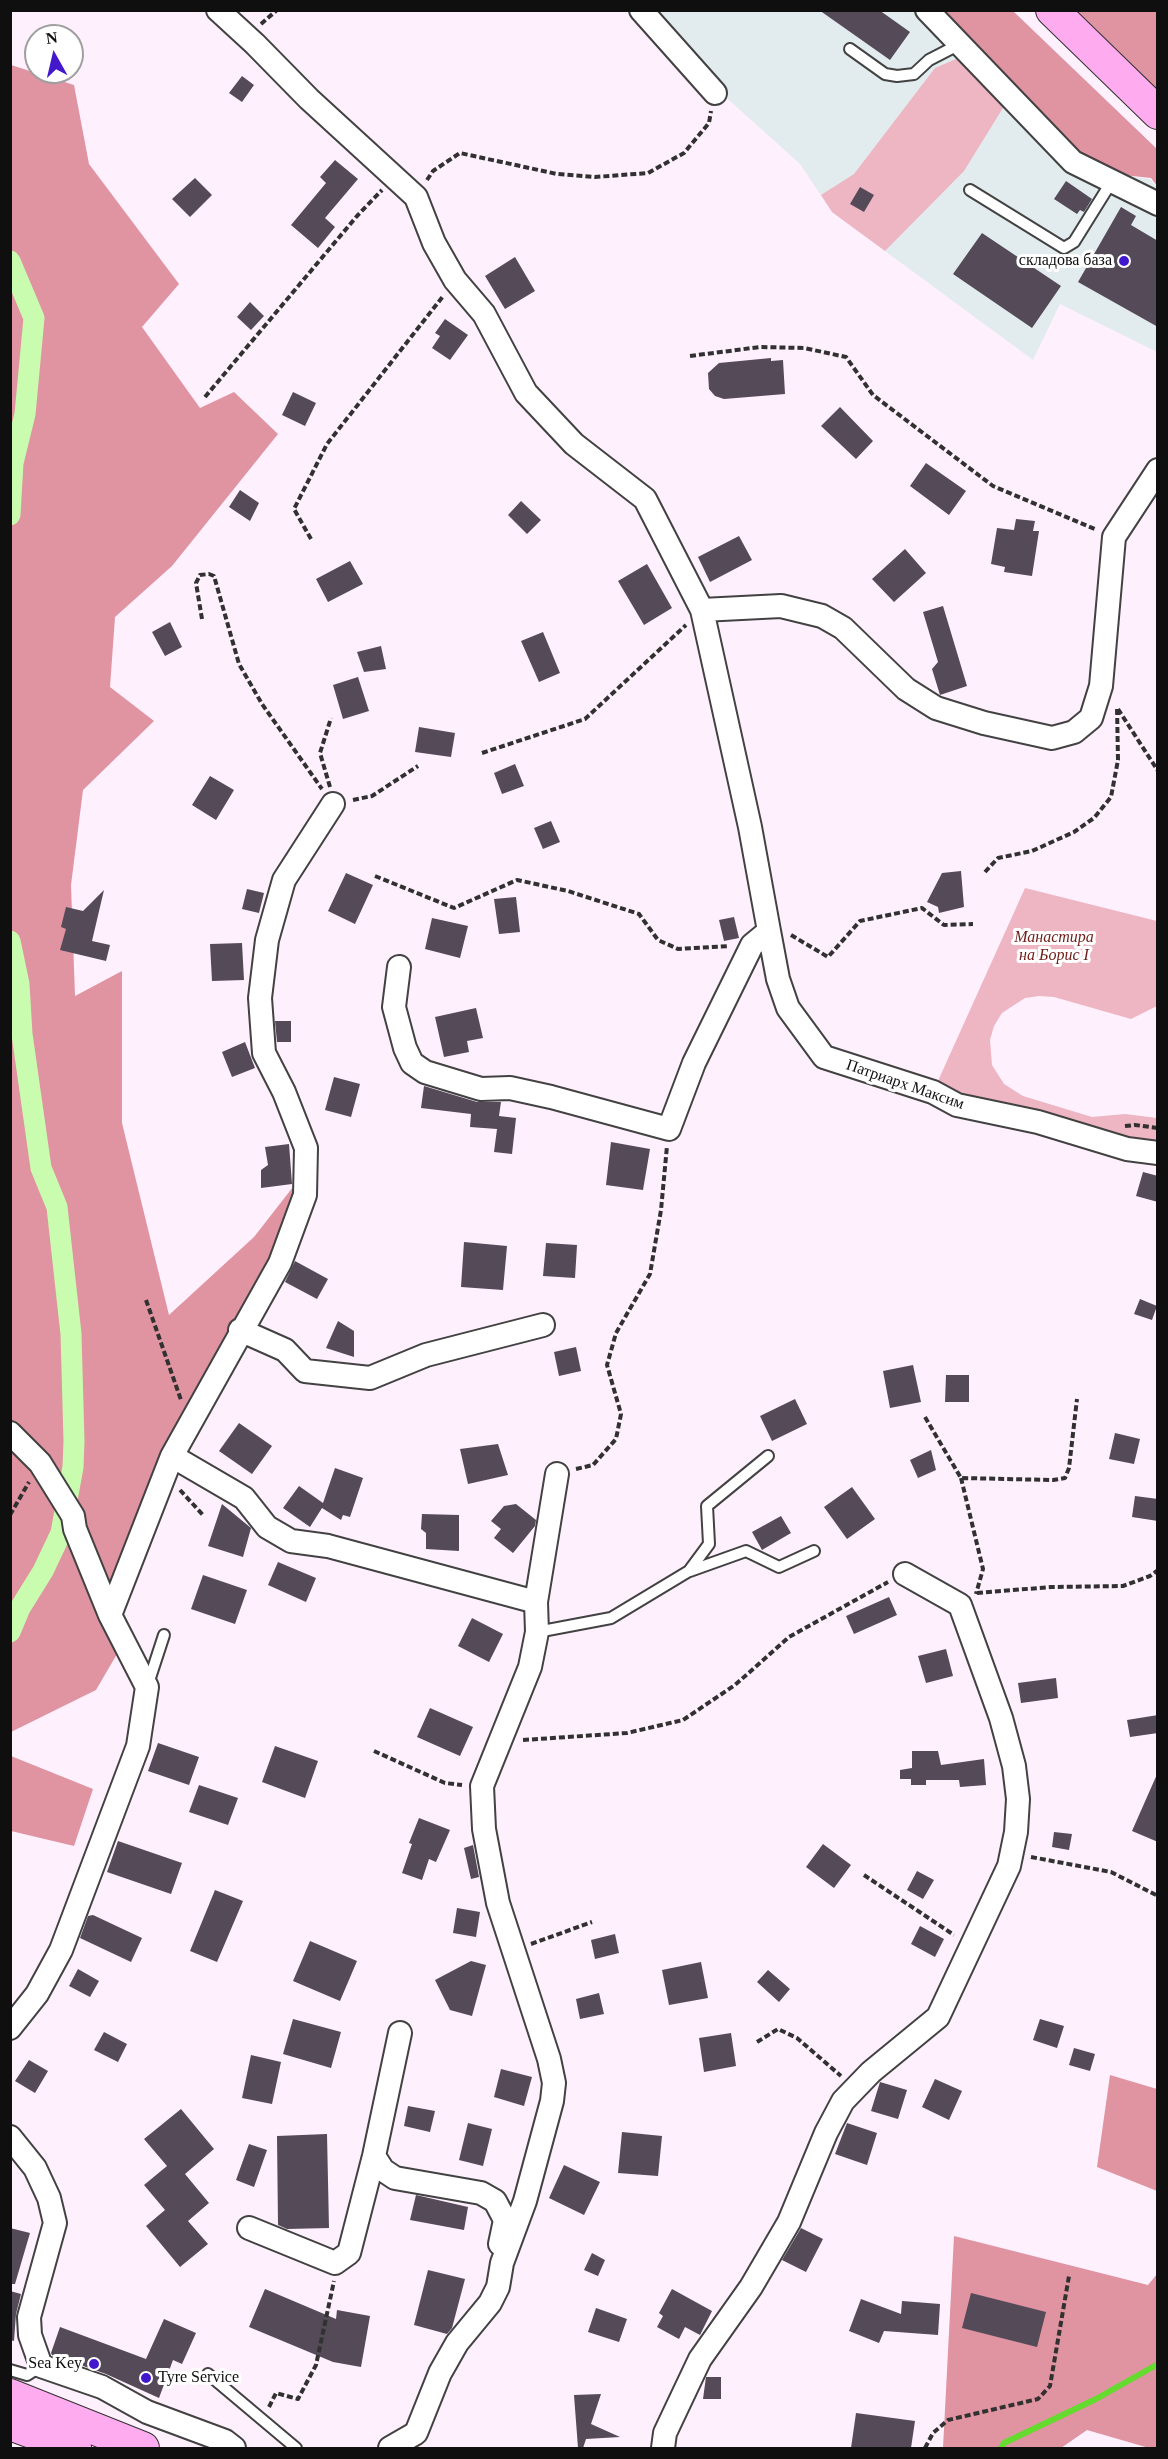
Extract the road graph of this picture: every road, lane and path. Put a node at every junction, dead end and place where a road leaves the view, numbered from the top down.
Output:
1 (218, 10) edge
2 (641, 10) edge
3 (927, 10) edge
4 (1052, 10) edge
5 (960, 44) junction
6 (850, 49) dead end
7 (715, 93) joint
8 (1158, 113) edge
9 (397, 176) junction
10 (1112, 181) junction
11 (970, 190) dead end
12 (417, 197) junction
13 (1158, 204) edge
14 (455, 280) junction
15 (690, 356) dead end
16 (206, 397) dead end
17 (1158, 470) edge
18 (1114, 537) junction
19 (311, 539) dead end
20 (702, 610) junction
21 (202, 619) dead end
22 (1101, 686) junction
23 (1118, 709) junction
24 (331, 718) dead end
25 (482, 753) dead end
26 (418, 766) dead end
27 (1158, 771) edge
28 (333, 804) junction
29 (985, 872) dead end
30 (375, 876) dead end
31 (973, 924) dead end
32 (760, 938) junction
33 (399, 967) dead end
34 (669, 1129) junction
35 (1158, 1153) edge
36 (146, 1300) dead end
37 (543, 1325) dead end
38 (240, 1330) junction
39 (1077, 1399) dead end
40 (925, 1417) dead end
41 (190, 1423) junction
42 (10, 1433) edge
43 (768, 1456) dead end
44 (40, 1463) junction
45 (169, 1465) junction
46 (557, 1474) joint
47 (961, 1478) junction
48 (10, 1515) edge
49 (203, 1515) dead end
50 (814, 1551) dead end
51 (1158, 1570) edge
52 (689, 1571) junction
53 (905, 1574) joint
54 (968, 1599) junction
55 (536, 1602) junction
56 (110, 1615) junction
57 (537, 1632) junction
58 (164, 1635) dead end
59 (147, 1687) junction
60 (501, 1742) junction
61 (374, 1751) dead end
62 (482, 1786) junction
63 (1012, 1853) junction
64 (864, 1875) dead end
65 (1158, 1896) edge
66 (592, 1922) dead end
67 (972, 1947) junction
68 (515, 1949) junction
69 (10, 2028) edge
70 (400, 2033) dead end
71 (757, 2042) dead end
72 (855, 2088) junction
73 (10, 2137) edge
74 (375, 2156) junction
75 (249, 2228) dead end
76 (335, 2263) junction
77 (502, 2263) junction
78 (1069, 2276) dead end
79 (41, 2366) junction
80 (10, 2370) edge
81 (208, 2373) dead end
82 (10, 2395) edge
83 (263, 2422) junction
84 (10, 2424) edge
85 (75, 2448) edge
86 (143, 2448) edge
87 (234, 2448) edge
88 (296, 2448) edge
89 (390, 2448) edge
90 (663, 2448) edge
91 (925, 2448) edge

1 - 9 street
2 - 7 street
3 - 5 street
4 - 8 street
5 - 6 lane
5 - 10 street
7 - 12 path
9 - 12 street
9 - 16 path
10 - 11 lane
10 - 13 street
12 - 14 street, Патриарх Максим
14 - 19 path
14 - 20 street, Патриарх Максим
15 - 18 path
17 - 18 street
18 - 22 street
20 - 22 street
20 - 25 path
20 - 32 street, Патриарх Максим
21 - 28 path
22 - 23 path
23 - 27 path
23 - 29 path
24 - 28 path
26 - 28 path
28 - 38 street
30 - 32 path
31 - 32 path
32 - 34 street
32 - 35 street, Патриарх Максим
33 - 34 street
34 - 46 path
36 - 41 path
37 - 38 street
38 - 41 street
39 - 47 path
40 - 47 path
41 - 45 street
42 - 44 street
43 - 52 lane
44 - 48 path
44 - 56 street
45 - 49 path
45 - 55 street
45 - 56 street
46 - 55 street
47 - 54 path
50 - 52 lane
51 - 54 path
52 - 57 lane
53 - 54 street
53 - 60 path
54 - 63 street
55 - 57 street
56 - 59 street
57 - 60 street
58 - 59 lane
59 - 69 street
60 - 62 street
61 - 62 path
62 - 68 street
63 - 65 path
63 - 67 street
64 - 67 path
66 - 68 path
67 - 72 street
68 - 77 street
70 - 74 street
71 - 72 path
72 - 90 street
73 - 79 street
74 - 76 street
74 - 77 street
75 - 76 street
76 - 83 path
77 - 89 street
78 - 91 path
79 - 80 lane
79 - 87 street
81 - 83 lane
82 - 86 street
83 - 88 lane
84 - 85 street

